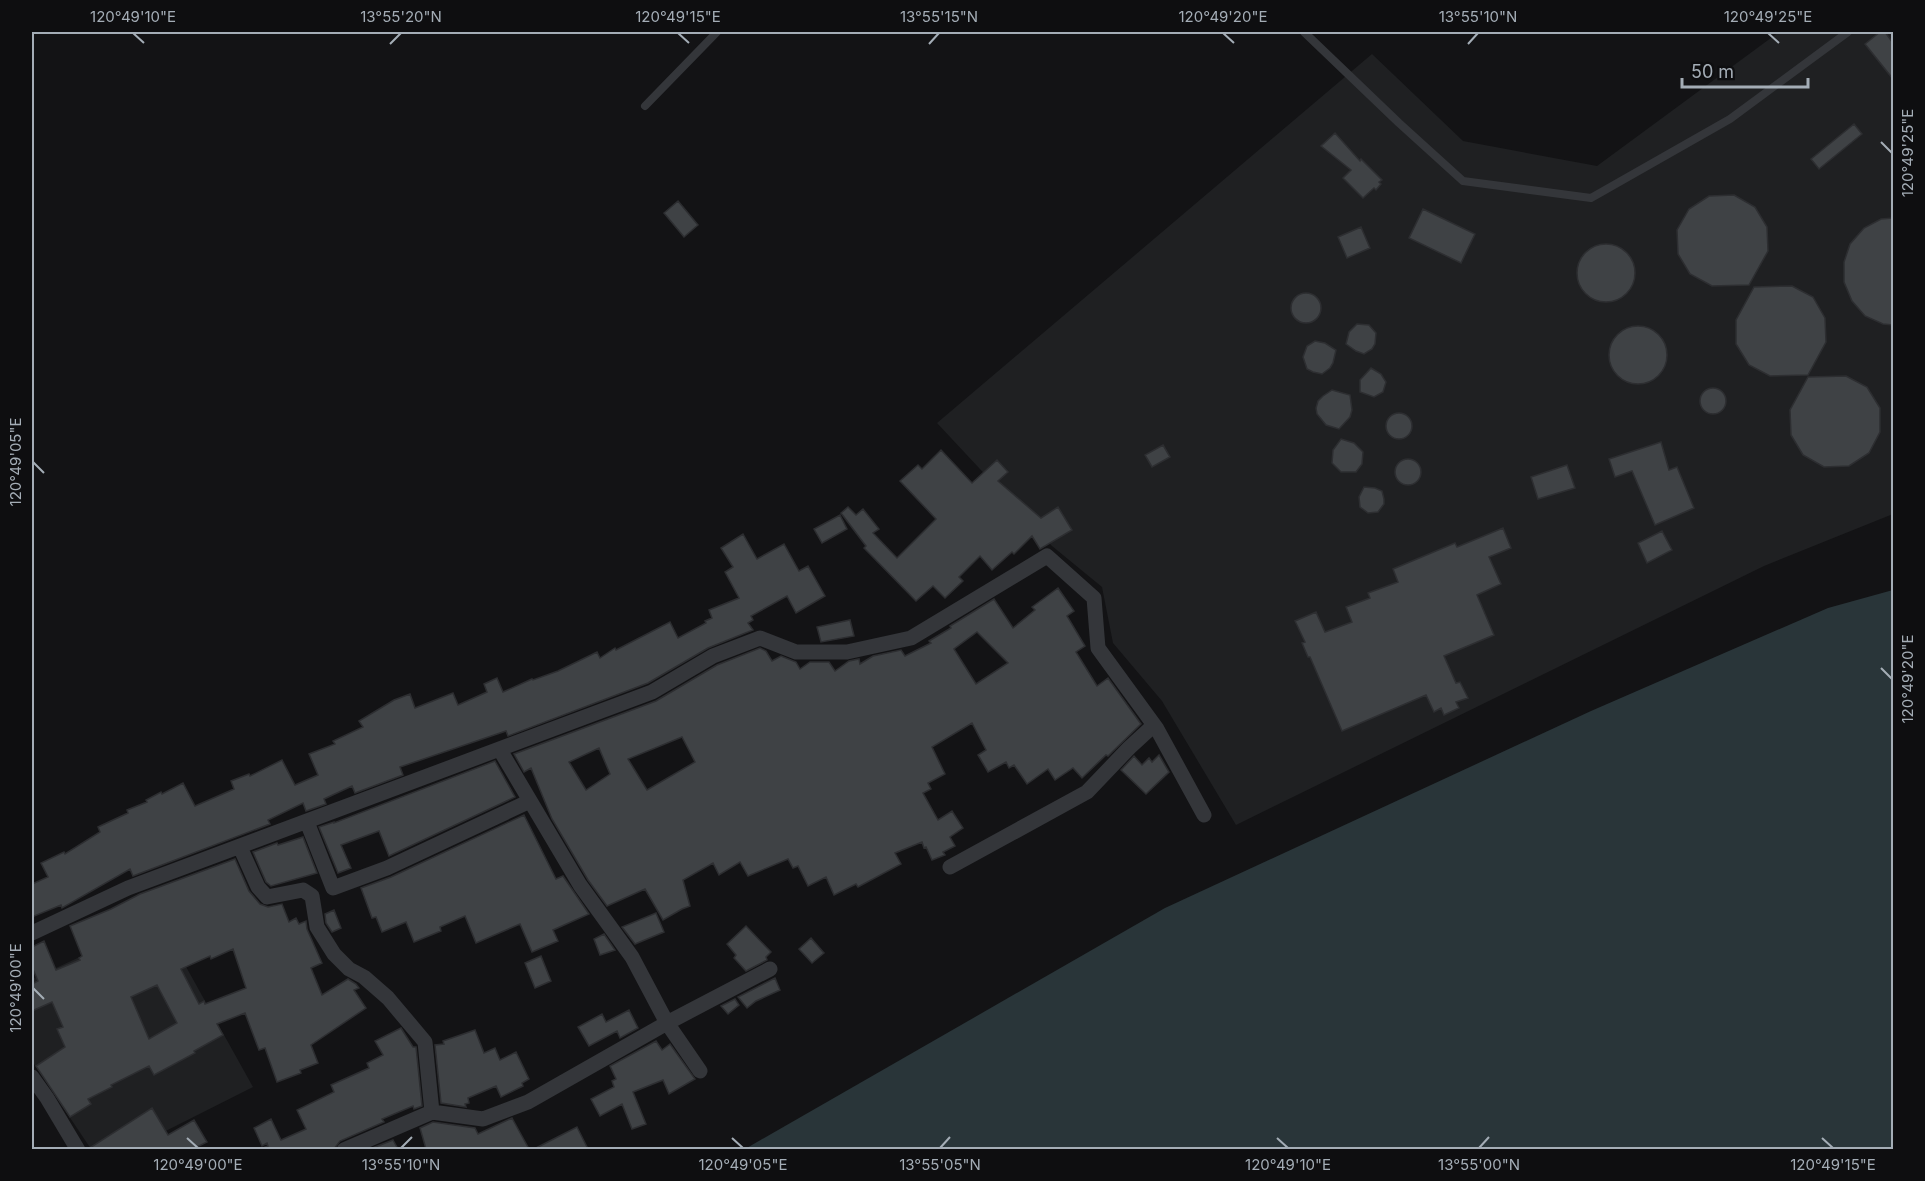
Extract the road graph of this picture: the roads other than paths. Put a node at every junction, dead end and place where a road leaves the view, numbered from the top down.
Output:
1 (717, 32) edge
2 (1304, 32) edge
3 (1848, 32) edge
4 (645, 106) dead end
5 (1154, 725) junction
6 (500, 750) junction
7 (530, 801) junction
8 (1204, 815) dead end
9 (307, 822) junction
10 (240, 847) junction
11 (950, 867) dead end
12 (32, 933) edge
13 (770, 969) dead end
14 (667, 1023) junction
15 (700, 1071) dead end
16 (32, 1077) edge
17 (432, 1112) junction
18 (78, 1149) edge
19 (344, 1149) edge

1 - 4 lane
2 - 3 lane
5 - 6 street
5 - 8 street
5 - 11 street
6 - 7 street
6 - 9 street
7 - 9 street
7 - 14 street
9 - 10 street
10 - 12 street
10 - 17 street
13 - 14 street
14 - 15 street
14 - 17 street
16 - 18 street
17 - 19 street

